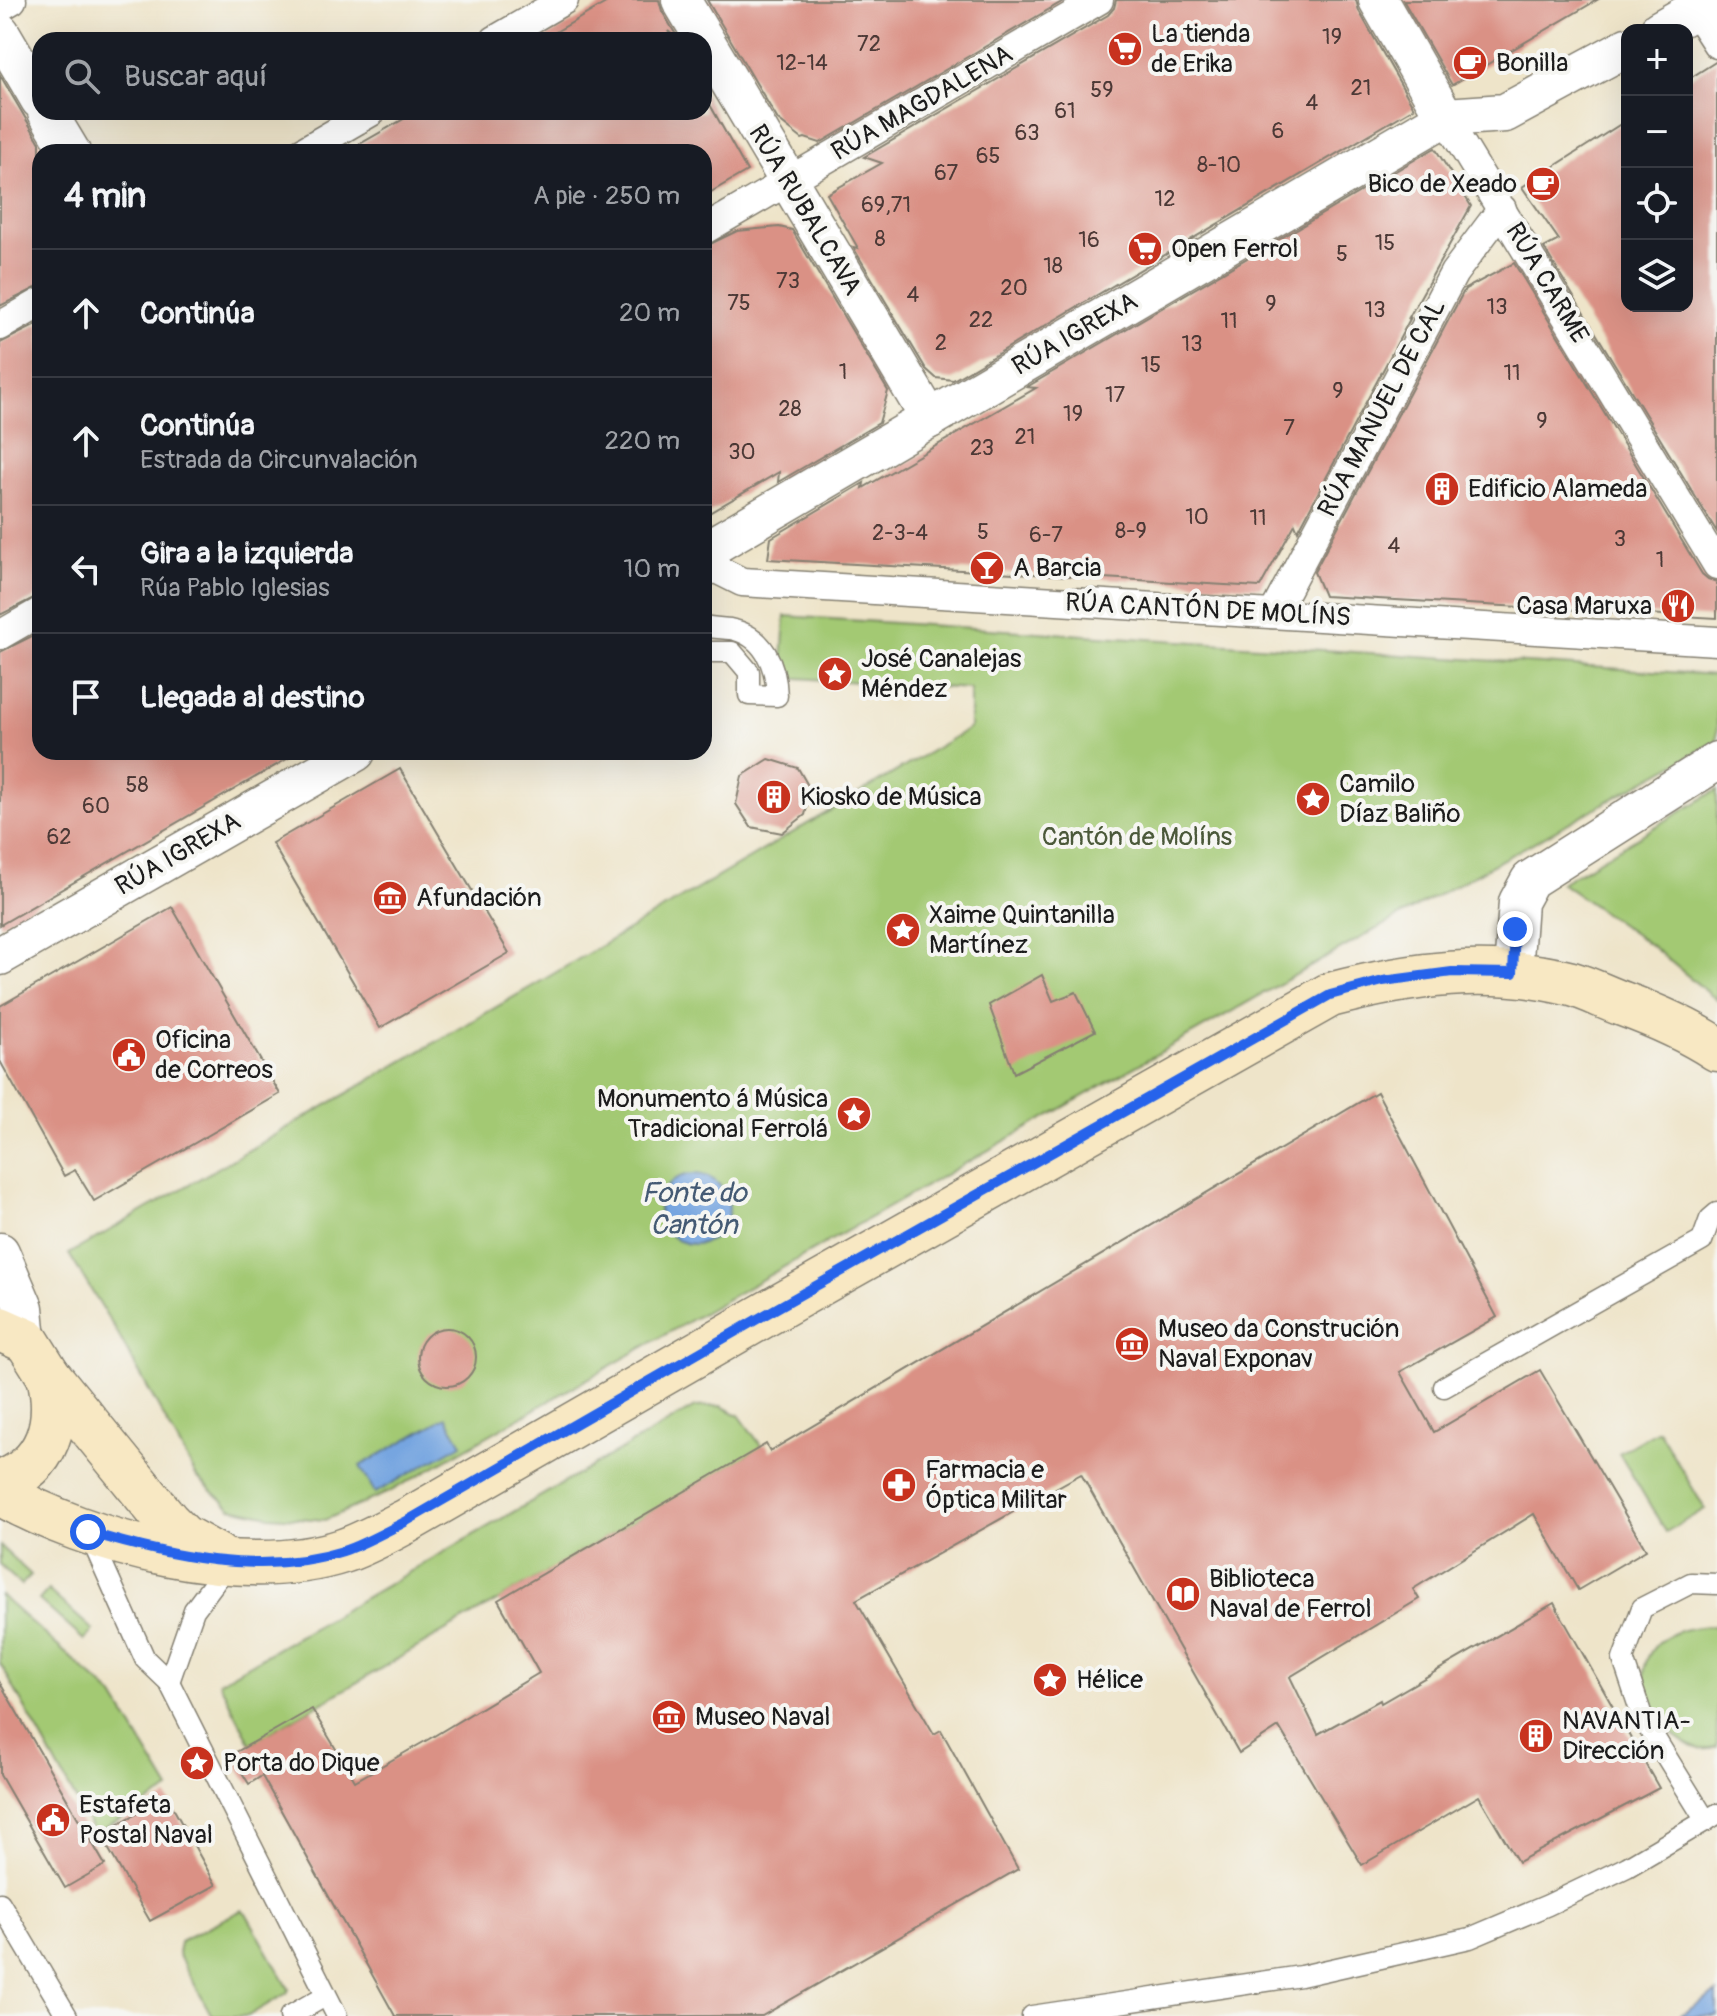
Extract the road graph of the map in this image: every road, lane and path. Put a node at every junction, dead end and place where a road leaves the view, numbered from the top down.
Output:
1 (12, 0) edge
2 (564, 0) edge
3 (681, 0) edge
4 (1099, 0) edge
5 (1378, 0) edge
6 (1704, 5) edge
7 (0, 7) edge
8 (1670, 24) edge
9 (0, 32) edge
10 (509, 32) edge
11 (700, 32) edge
12 (1717, 44) edge
13 (1621, 50) edge
14 (712, 52) edge
15 (32, 86) edge
16 (1445, 117) junction
17 (52, 120) edge
18 (357, 120) edge
19 (66, 144) edge
20 (316, 144) edge
21 (789, 182) junction
22 (1502, 209) junction
23 (712, 225) edge
24 (32, 308) edge
25 (0, 326) edge
26 (930, 419) junction
27 (712, 546) edge
28 (1717, 565) edge
29 (712, 567) edge
30 (1273, 614) junction
31 (32, 617) edge
32 (712, 627) edge
33 (0, 635) edge
34 (1717, 641) edge
35 (712, 652) edge
36 (342, 760) edge
37 (1717, 761) edge
38 (0, 956) edge
39 (1513, 973) junction
40 (1717, 1049) edge
41 (1717, 1213) edge
42 (0, 1252) edge
43 (26, 1349) edge
44 (1444, 1387) dead end
45 (0, 1483) edge
46 (0, 1493) edge
47 (88, 1532) junction
48 (230, 1562) junction
49 (1717, 1584) edge
50 (169, 1682) junction
51 (1712, 1818) edge
52 (0, 1903) edge
53 (325, 1996) junction
54 (67, 2016) edge
55 (290, 2016) edge
56 (337, 2016) edge
57 (1032, 2016) edge

1 - 7 street
2 - 10 street
3 - 11 street, RÚA RUBALCAVA
4 - 21 street, RÚA MAGDALENA
5 - 16 street, RÚA CARME
6 - 8 street
6 - 12 street
9 - 15 street
13 - 16 street
14 - 21 street, RÚA RUBALCAVA
16 - 22 street, RÚA CARME
16 - 26 street, RÚA IGREXA
17 - 19 street
18 - 20 street
21 - 23 street, RÚA MAGDALENA
21 - 26 street, RÚA RUBALCAVA
22 - 28 street, RÚA CARME
22 - 30 street, RÚA MANUEL DE CAL
24 - 25 street
26 - 27 street, RÚA IGREXA
29 - 30 street, RÚA CANTÓN DE MOLÍNS
30 - 34 street, RÚA CANTÓN DE MOLÍNS
31 - 33 street
32 - 35 lane
36 - 38 street, RÚA IGREXA
37 - 39 street
39 - 40 main road
39 - 48 main road
41 - 44 lane
42 - 43 street
43 - 45 main road
43 - 48 main road
46 - 47 main road
47 - 48 main road
47 - 50 lane
48 - 50 lane
49 - 51 lane
50 - 53 lane
51 - 57 lane
52 - 54 lane
53 - 55 lane
53 - 56 lane

